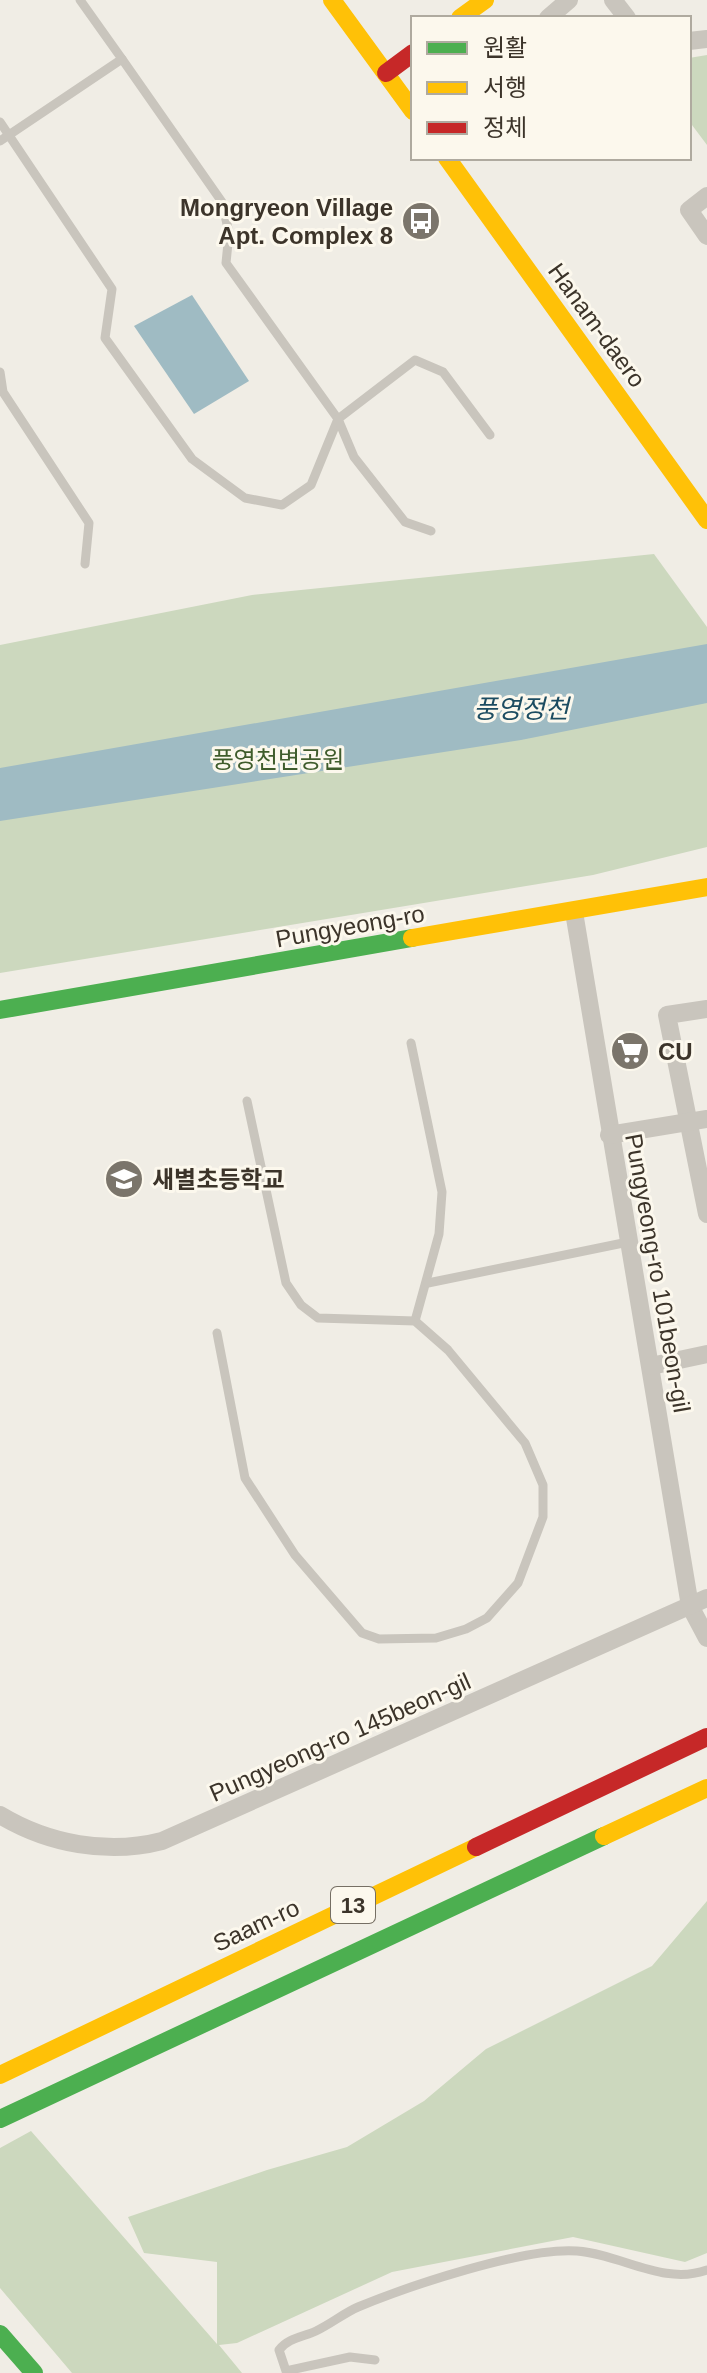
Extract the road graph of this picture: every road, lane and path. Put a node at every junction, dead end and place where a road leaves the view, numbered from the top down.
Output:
1 (80, 0) edge
2 (332, 0) edge
3 (485, 0) edge
4 (569, 0) edge
5 (613, 0) edge
6 (463, 16) edge
7 (550, 16) edge
8 (625, 16) edge
9 (411, 54) edge
10 (122, 59) junction
11 (386, 73) junction
12 (411, 108) edge
13 (0, 122) edge
14 (9, 134) junction
15 (0, 141) edge
16 (448, 160) edge
17 (707, 196) edge
18 (707, 236) edge
19 (0, 372) edge
20 (338, 419) junction
21 (490, 435) dead end
22 (707, 520) edge
23 (431, 531) dead end
24 (85, 564) dead end
25 (707, 887) edge
26 (574, 912) junction
27 (707, 1009) edge
28 (0, 1010) edge
29 (411, 1043) dead end
30 (247, 1101) dead end
31 (707, 1119) edge
32 (688, 1123) junction
33 (609, 1135) junction
34 (707, 1214) edge
35 (628, 1242) junction
36 (428, 1283) junction
37 (415, 1321) junction
38 (217, 1333) dead end
39 (707, 1354) edge
40 (651, 1366) junction
41 (698, 1602) edge
42 (707, 1638) edge
43 (707, 1737) edge
44 (707, 1788) edge
45 (0, 1815) edge
46 (0, 2075) edge
47 (0, 2119) edge
48 (707, 2270) edge
49 (0, 2334) edge
50 (375, 2360) dead end
51 (34, 2373) edge

1 - 10 lane
2 - 11 main road
3 - 6 main road
4 - 7 street
5 - 8 street
9 - 11 main road
10 - 14 lane
10 - 20 lane
11 - 12 main road
13 - 14 lane
14 - 15 lane
14 - 20 lane
16 - 22 main road, Hanam-daero
17 - 18 street
19 - 24 lane
20 - 21 lane
20 - 23 lane
25 - 26 main road, Pungyeong-ro
26 - 28 main road, Pungyeong-ro
26 - 33 street, Pungyeong-ro 101beon-gil
27 - 32 street
29 - 36 lane
30 - 37 lane
31 - 32 street
32 - 33 street
32 - 34 street
33 - 35 street, Pungyeong-ro 101beon-gil
35 - 36 lane
35 - 40 street, Pungyeong-ro 101beon-gil
36 - 37 lane
37 - 38 lane
39 - 40 street
40 - 41 street, Pungyeong-ro 101beon-gil
41 - 42 street, Pungyeong-ro 101beon-gil
41 - 45 street, Pungyeong-ro 145beon-gil
43 - 46 main road, Saam-ro / 13
44 - 47 main road, 13
48 - 50 lane
49 - 51 main road

